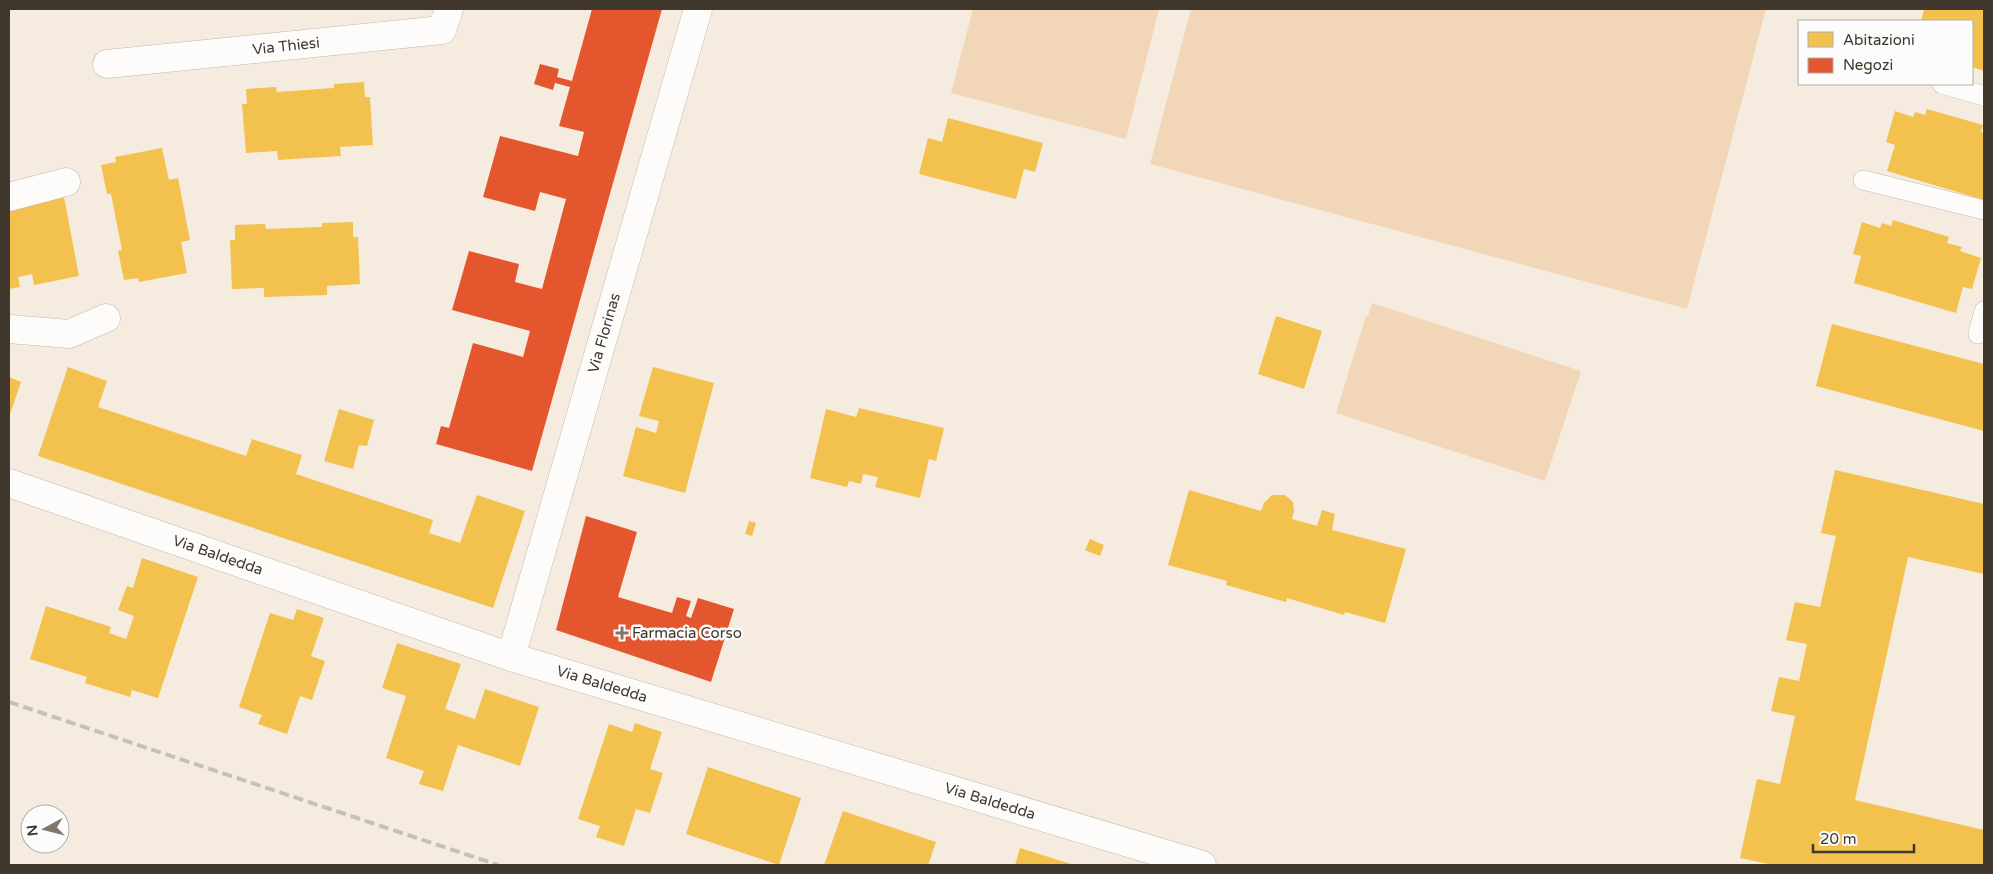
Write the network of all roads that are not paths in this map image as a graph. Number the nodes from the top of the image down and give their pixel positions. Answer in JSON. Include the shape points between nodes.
{"nodes":[{"id":1,"x":449,"y":9,"type":"edge"},
{"id":2,"x":698,"y":9,"type":"edge"},
{"id":3,"x":107,"y":64,"type":"dead end"},
{"id":4,"x":1946,"y":85,"type":"edge"},
{"id":5,"x":1984,"y":96,"type":"edge"},
{"id":6,"x":1863,"y":180,"type":"dead end"},
{"id":7,"x":66,"y":182,"type":"dead end"},
{"id":8,"x":9,"y":197,"type":"edge"},
{"id":9,"x":1984,"y":210,"type":"edge"},
{"id":10,"x":1984,"y":311,"type":"edge"},
{"id":11,"x":106,"y":318,"type":"dead end"},
{"id":12,"x":9,"y":329,"type":"edge"},
{"id":13,"x":1978,"y":334,"type":"dead end"},
{"id":14,"x":9,"y":482,"type":"edge"},
{"id":15,"x":511,"y":657,"type":"junction"},
{"id":16,"x":1202,"y":865,"type":"edge"}],
"edges":[{"from":1,"to":3,"type":"street","name":"Via Thiesi","via":[[442,30]]},
{"from":2,"to":15,"type":"street","name":"Via Florinas"},
{"from":4,"to":5,"type":"lane"},
{"from":6,"to":9,"type":"lane"},
{"from":7,"to":8,"type":"street"},
{"from":10,"to":13,"type":"lane"},
{"from":11,"to":12,"type":"street","via":[[69,334]]},
{"from":14,"to":15,"type":"street","name":"Via Baldedda"},
{"from":15,"to":16,"type":"street","name":"Via Baldedda"}]}
